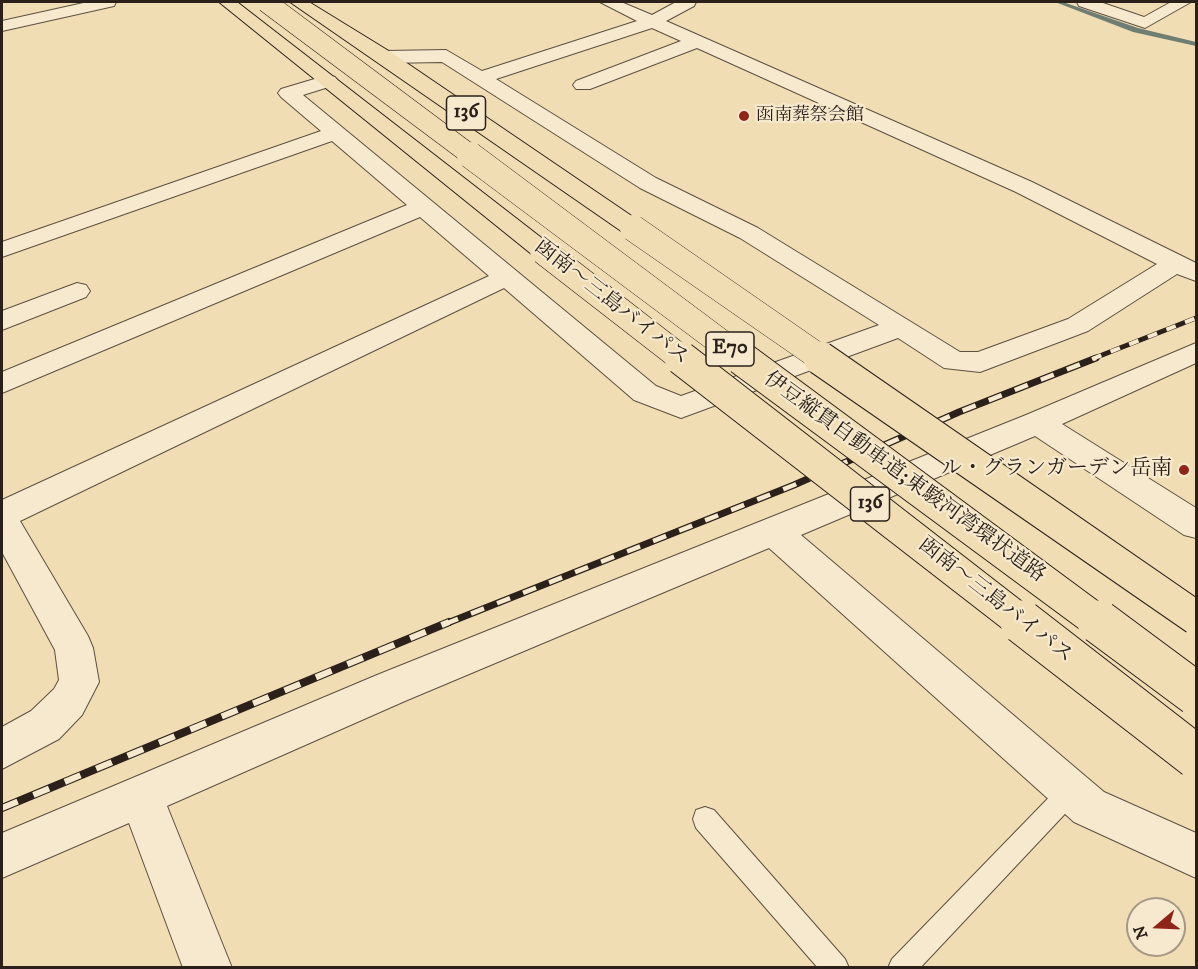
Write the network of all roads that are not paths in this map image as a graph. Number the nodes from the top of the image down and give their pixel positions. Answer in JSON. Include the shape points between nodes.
{"nodes":[{"id":1,"x":108,"y":2,"type":"edge"},
{"id":2,"x":227,"y":2,"type":"edge"},
{"id":3,"x":266,"y":2,"type":"edge"},
{"id":4,"x":298,"y":2,"type":"edge"},
{"id":5,"x":608,"y":2,"type":"edge"},
{"id":6,"x":688,"y":2,"type":"edge"},
{"id":7,"x":1084,"y":2,"type":"edge"},
{"id":8,"x":1183,"y":2,"type":"edge"},
{"id":9,"x":652,"y":22,"type":"junction"},
{"id":10,"x":2,"y":26,"type":"edge"},
{"id":11,"x":696,"y":42,"type":"junction"},
{"id":12,"x":385,"y":57,"type":"junction"},
{"id":13,"x":479,"y":78,"type":"junction"},
{"id":14,"x":328,"y":81,"type":"junction"},
{"id":15,"x":583,"y":85,"type":"dead end"},
{"id":16,"x":336,"y":134,"type":"junction"},
{"id":17,"x":423,"y":207,"type":"junction"},
{"id":18,"x":2,"y":250,"type":"edge"},
{"id":19,"x":1186,"y":268,"type":"edge"},
{"id":20,"x":505,"y":278,"type":"junction"},
{"id":21,"x":77,"y":291,"type":"dead end"},
{"id":22,"x":2,"y":321,"type":"edge"},
{"id":23,"x":901,"y":327,"type":"junction"},
{"id":24,"x":1197,"y":352,"type":"edge"},
{"id":25,"x":2,"y":383,"type":"edge"},
{"id":26,"x":1037,"y":423,"type":"junction"},
{"id":27,"x":2,"y":515,"type":"edge"},
{"id":28,"x":2,"y":521,"type":"edge"},
{"id":29,"x":1197,"y":525,"type":"edge"},
{"id":30,"x":774,"y":532,"type":"junction"},
{"id":31,"x":1197,"y":618,"type":"edge"},
{"id":32,"x":1197,"y":694,"type":"edge"},
{"id":33,"x":2,"y":749,"type":"edge"},
{"id":34,"x":1197,"y":757,"type":"edge"},
{"id":35,"x":1070,"y":792,"type":"junction"},
{"id":36,"x":141,"y":797,"type":"junction"},
{"id":37,"x":705,"y":819,"type":"dead end"},
{"id":38,"x":2,"y":856,"type":"edge"},
{"id":39,"x":1197,"y":856,"type":"edge"},
{"id":40,"x":208,"y":968,"type":"edge"},
{"id":41,"x":836,"y":968,"type":"edge"},
{"id":42,"x":901,"y":968,"type":"edge"}],
"edges":[{"from":1,"to":10,"type":"street"},
{"from":2,"to":14,"type":"highway","name":"函南～三島バイパス","number":"136"},
{"from":3,"to":32,"type":"highway","name":"伊豆縦貫自動車道;東駿河湾環状道路","number":"E70","bridge":true},
{"from":4,"to":12,"type":"highway","number":"136"},
{"from":5,"to":9,"type":"street"},
{"from":6,"to":9,"type":"street"},
{"from":7,"to":8,"type":"street","via":[[1145,23]]},
{"from":9,"to":11,"type":"street"},
{"from":9,"to":13,"type":"street"},
{"from":11,"to":15,"type":"street"},
{"from":11,"to":19,"type":"street","via":[[1024,187]]},
{"from":12,"to":13,"type":"street","via":[[446,56]]},
{"from":12,"to":31,"type":"highway","number":"136","bridge":true},
{"from":13,"to":23,"type":"street","via":[[630,173],[749,233]]},
{"from":14,"to":16,"type":"street","via":[[288,93]]},
{"from":14,"to":34,"type":"highway","name":"函南～三島バイパス","number":"136","bridge":true},
{"from":16,"to":17,"type":"street"},
{"from":16,"to":18,"type":"street"},
{"from":17,"to":20,"type":"street"},
{"from":17,"to":25,"type":"street"},
{"from":19,"to":23,"type":"street","via":[[1078,326],[980,362],[954,361]]},
{"from":20,"to":23,"type":"street","via":[[645,393],[681,407]]},
{"from":20,"to":27,"type":"street"},
{"from":21,"to":22,"type":"street"},
{"from":24,"to":26,"type":"street"},
{"from":26,"to":29,"type":"street"},
{"from":26,"to":30,"type":"street"},
{"from":28,"to":33,"type":"street","via":[[74,648],[79,682],[68,702],[45,725]]},
{"from":30,"to":35,"type":"street"},
{"from":30,"to":36,"type":"street","via":[[391,688]]},
{"from":35,"to":39,"type":"street","via":[[1089,807]]},
{"from":35,"to":42,"type":"lane"},
{"from":36,"to":38,"type":"street"},
{"from":36,"to":40,"type":"street"},
{"from":37,"to":41,"type":"lane"}]}
